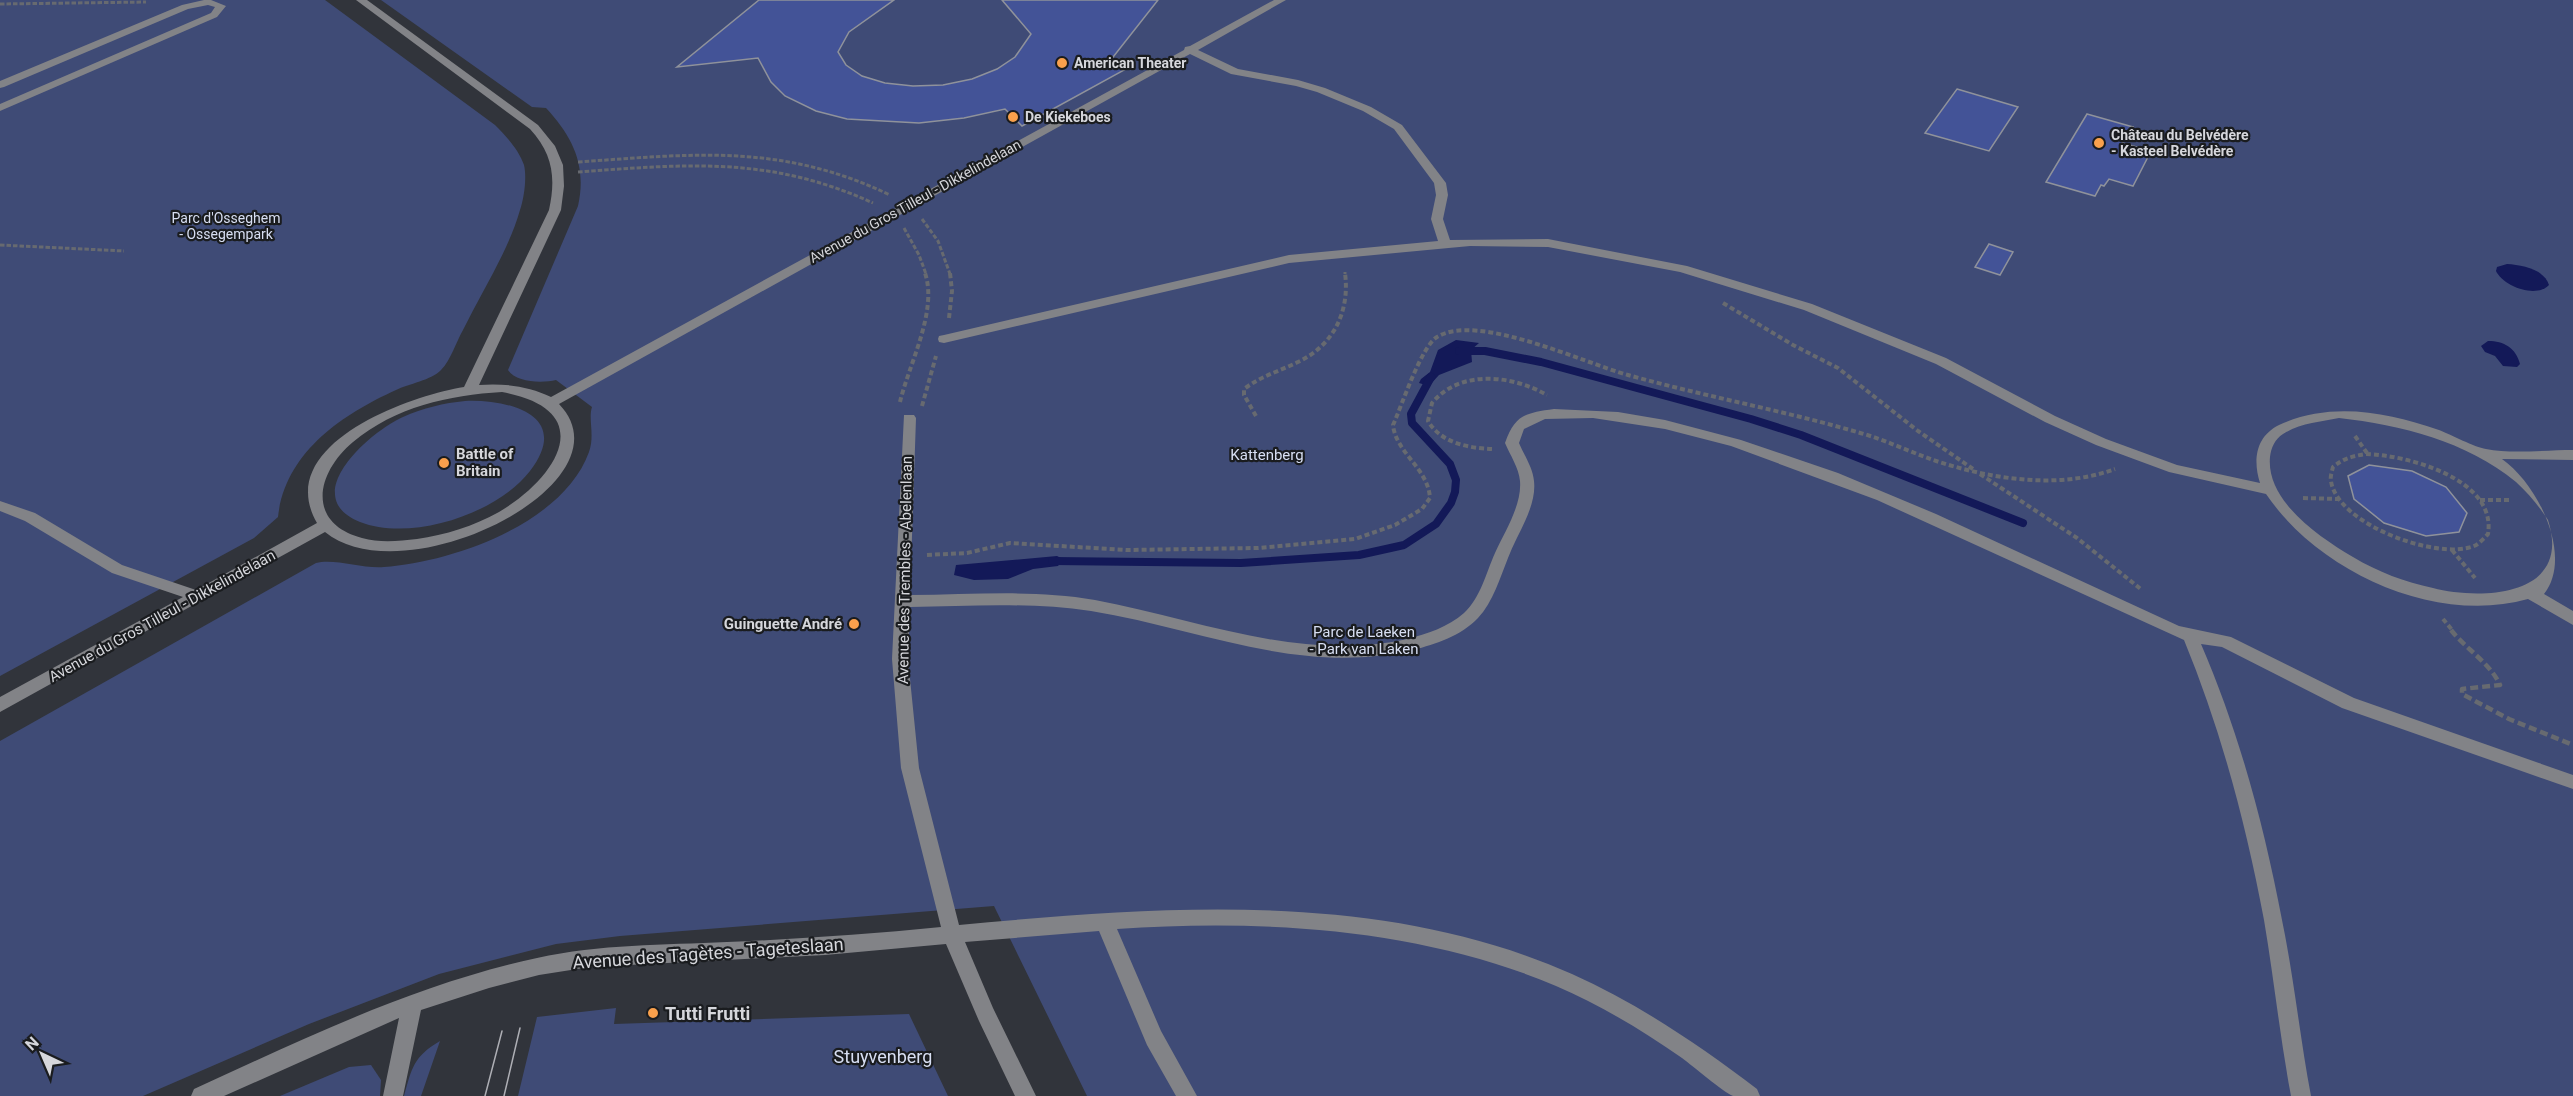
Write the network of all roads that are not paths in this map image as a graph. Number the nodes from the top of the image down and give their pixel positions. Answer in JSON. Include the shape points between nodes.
{"nodes":[{"id":1,"x":360,"y":0,"type":"edge"},
{"id":2,"x":1281,"y":0,"type":"edge"},
{"id":3,"x":1188,"y":50,"type":"junction"},
{"id":4,"x":0,"y":85,"type":"edge"},
{"id":5,"x":0,"y":108,"type":"edge"},
{"id":6,"x":1445,"y":244,"type":"junction"},
{"id":7,"x":944,"y":339,"type":"road end"},
{"id":8,"x":470,"y":389,"type":"junction"},
{"id":9,"x":550,"y":403,"type":"junction"},
{"id":10,"x":909,"y":418,"type":"road end"},
{"id":11,"x":2482,"y":454,"type":"junction"},
{"id":12,"x":2573,"y":455,"type":"edge"},
{"id":13,"x":2271,"y":494,"type":"junction"},
{"id":14,"x":0,"y":506,"type":"edge"},
{"id":15,"x":324,"y":526,"type":"junction"},
{"id":16,"x":2570,"y":551,"type":"edge"},
{"id":17,"x":2532,"y":594,"type":"junction"},
{"id":18,"x":197,"y":596,"type":"junction"},
{"id":19,"x":903,"y":601,"type":"junction"},
{"id":20,"x":2573,"y":619,"type":"edge"},
{"id":21,"x":2190,"y":636,"type":"junction"},
{"id":22,"x":0,"y":705,"type":"edge"},
{"id":23,"x":2573,"y":782,"type":"edge"},
{"id":24,"x":1105,"y":923,"type":"junction"},
{"id":25,"x":952,"y":934,"type":"junction"},
{"id":26,"x":412,"y":1005,"type":"junction"},
{"id":27,"x":201,"y":1096,"type":"edge"},
{"id":28,"x":393,"y":1096,"type":"edge"},
{"id":29,"x":1026,"y":1096,"type":"edge"},
{"id":30,"x":1187,"y":1096,"type":"edge"},
{"id":31,"x":1750,"y":1096,"type":"edge"},
{"id":32,"x":2301,"y":1096,"type":"edge"}],
"edges":[{"from":1,"to":8,"type":"street","via":[[534,127],[548,142],[560,169],[555,210]]},
{"from":2,"to":3,"type":"street","name":"Avenue du Gros Tilleul - Dikkelindelaan"},
{"from":3,"to":6,"type":"street","via":[[1235,72],[1321,90],[1398,127],[1440,183],[1437,219]]},
{"from":3,"to":9,"type":"street","name":"Avenue du Gros Tilleul - Dikkelindelaan"},
{"from":4,"to":5,"type":"street","via":[[185,7],[208,2],[221,6],[214,15]]},
{"from":6,"to":7,"type":"street","via":[[1260,264]]},
{"from":6,"to":13,"type":"street","via":[[1548,243],[1642,260],[1749,288],[1834,316],[1913,349],[2101,442],[2174,469]]},
{"from":8,"to":9,"type":"street","via":[[502,388],[530,393]]},
{"from":8,"to":15,"type":"street","via":[[431,396],[393,411],[358,431],[332,455],[316,480],[313,505]]},
{"from":9,"to":15,"type":"street","via":[[565,421],[568,443],[558,468],[536,493],[504,516],[465,534],[402,546],[382,547],[348,540]]},
{"from":10,"to":19,"type":"street","name":"Avenue des Trembles - Abelenlaan"},
{"from":11,"to":12,"type":"street"},
{"from":11,"to":13,"type":"street","via":[[2409,424],[2373,416],[2314,415],[2278,429],[2267,441],[2261,455],[2262,472]]},
{"from":11,"to":16,"type":"street","via":[[2542,500]]},
{"from":13,"to":17,"type":"street","via":[[2307,534],[2359,567],[2420,590],[2457,598],[2492,600]]},
{"from":14,"to":18,"type":"street","via":[[30,517],[117,569]]},
{"from":15,"to":18,"type":"street","name":"Avenue du Gros Tilleul - Dikkelindelaan"},
{"from":16,"to":17,"type":"street","via":[[2564,569],[2551,584]]},
{"from":17,"to":20,"type":"street"},
{"from":18,"to":22,"type":"street","name":"Avenue du Gros Tilleul - Dikkelindelaan"},
{"from":19,"to":21,"type":"street","via":[[1076,603],[1300,649],[1353,653],[1405,647],[1457,627],[1485,595],[1518,518],[1527,483],[1513,436],[1524,422],[1556,412],[1630,418],[1697,430],[1828,474],[1919,510]]},
{"from":19,"to":25,"type":"street","name":"Avenue des Trembles - Abelenlaan","via":[[900,658],[910,768]]},
{"from":21,"to":23,"type":"street","via":[[2225,641],[2348,703]]},
{"from":21,"to":32,"type":"street","via":[[2218,708],[2254,833],[2273,921]]},
{"from":24,"to":25,"type":"street","name":"Avenue des Tagètes - Tageteslaan"},
{"from":24,"to":30,"type":"street","via":[[1154,1038]]},
{"from":24,"to":31,"type":"street","name":"Avenue des Tagètes - Tageteslaan","via":[[1272,918],[1334,922],[1470,946],[1537,969],[1611,1002],[1663,1033]]},
{"from":25,"to":26,"type":"street","name":"Avenue des Tagètes - Tageteslaan","via":[[827,946],[593,957],[488,979]]},
{"from":25,"to":29,"type":"street","name":"Avenue des Trembles - Abelenlaan"},
{"from":26,"to":27,"type":"street","name":"Avenue des Tagètes - Tageteslaan"},
{"from":26,"to":28,"type":"street"}]}
